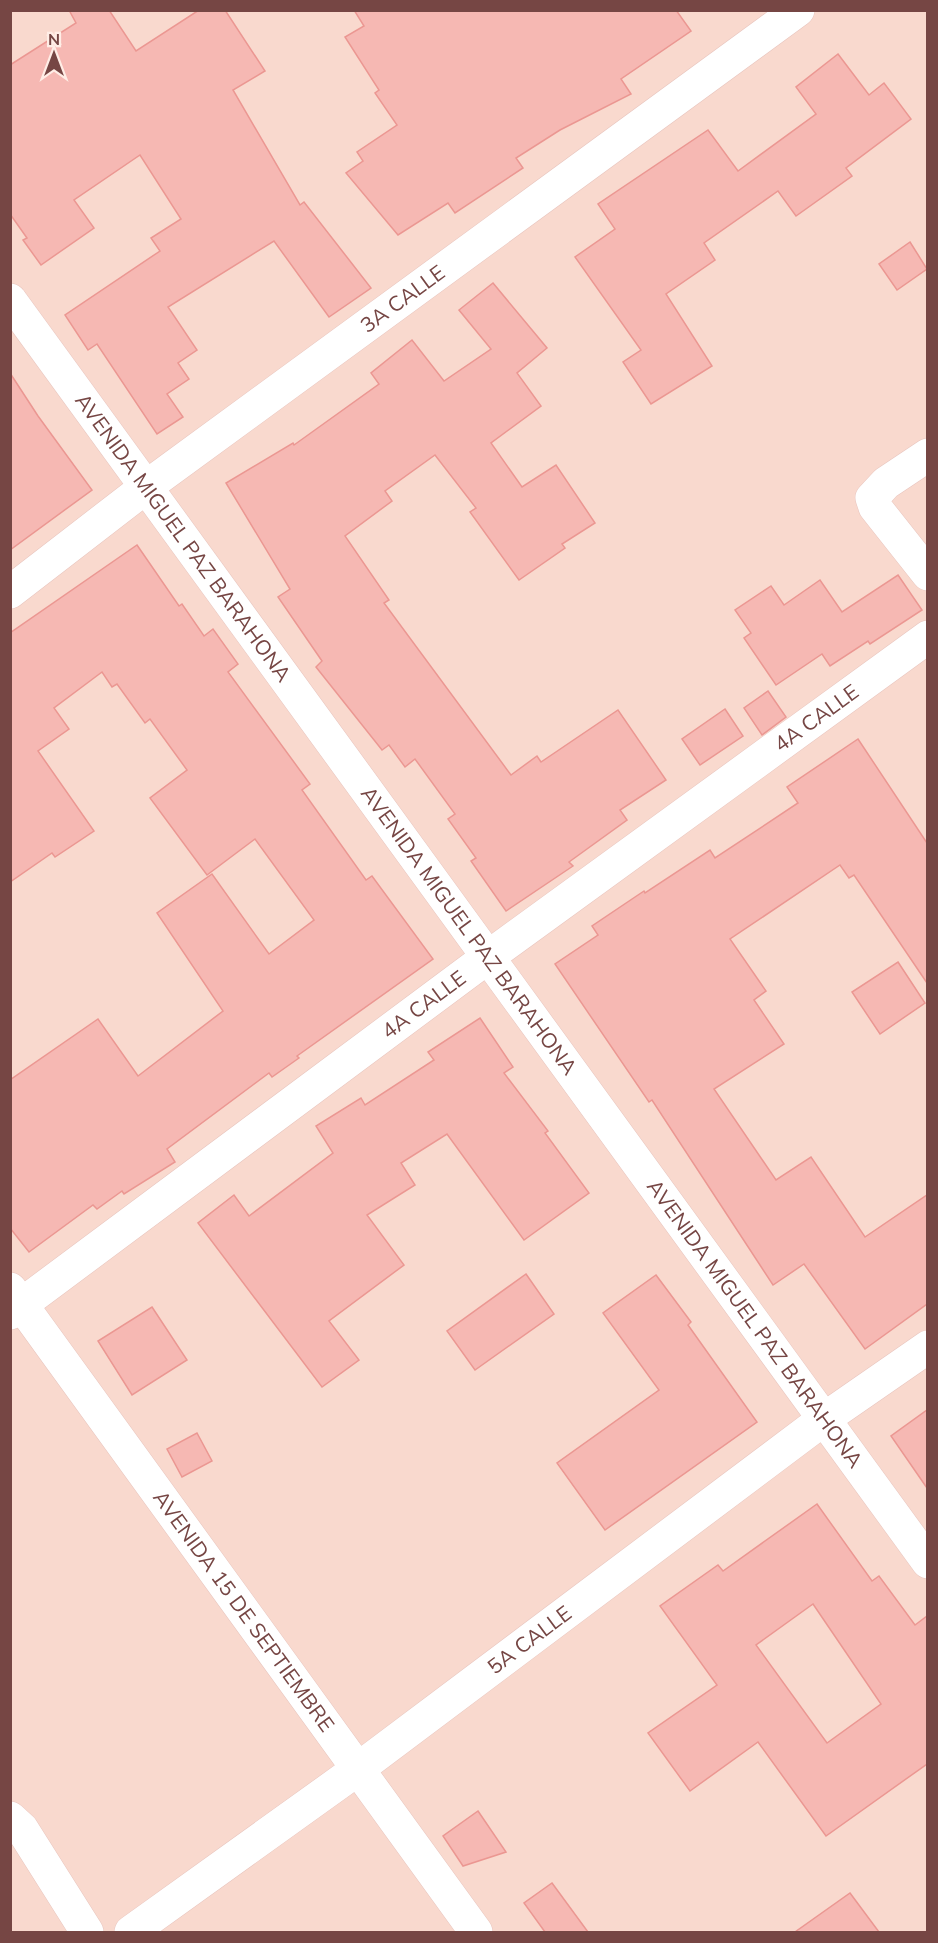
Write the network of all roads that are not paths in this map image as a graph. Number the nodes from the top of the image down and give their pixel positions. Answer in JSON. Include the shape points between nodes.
{"nodes":[{"id":1,"x":798,"y":10,"type":"edge"},
{"id":2,"x":10,"y":300,"type":"edge"},
{"id":3,"x":927,"y":455,"type":"edge"},
{"id":4,"x":146,"y":487,"type":"junction"},
{"id":5,"x":927,"y":574,"type":"edge"},
{"id":6,"x":10,"y":592,"type":"edge"},
{"id":7,"x":927,"y":637,"type":"edge"},
{"id":8,"x":488,"y":957,"type":"junction"},
{"id":9,"x":14,"y":1302,"type":"edge"},
{"id":10,"x":927,"y":1347,"type":"edge"},
{"id":11,"x":824,"y":1419,"type":"junction"},
{"id":12,"x":927,"y":1562,"type":"edge"},
{"id":13,"x":358,"y":1769,"type":"junction"},
{"id":14,"x":10,"y":1818,"type":"edge"},
{"id":15,"x":87,"y":1932,"type":"edge"},
{"id":16,"x":131,"y":1932,"type":"edge"},
{"id":17,"x":476,"y":1932,"type":"edge"}],
"edges":[{"from":1,"to":4,"type":"street","name":"3A CALLE"},
{"from":2,"to":4,"type":"street","name":"AVENIDA MIGUEL PAZ BARAHONA"},
{"from":3,"to":5,"type":"street","via":[[886,483],[872,498]]},
{"from":4,"to":6,"type":"street","name":"3A CALLE"},
{"from":4,"to":8,"type":"street","name":"AVENIDA MIGUEL PAZ BARAHONA"},
{"from":7,"to":8,"type":"street","name":"4A CALLE"},
{"from":8,"to":9,"type":"street","name":"4A CALLE"},
{"from":8,"to":11,"type":"street","name":"AVENIDA MIGUEL PAZ BARAHONA"},
{"from":9,"to":13,"type":"street","name":"AVENIDA 15 DE SEPTIEMBRE"},
{"from":10,"to":11,"type":"street","name":"5A CALLE"},
{"from":11,"to":12,"type":"street","name":"AVENIDA MIGUEL PAZ BARAHONA"},
{"from":11,"to":13,"type":"street","name":"5A CALLE"},
{"from":13,"to":16,"type":"street","name":"5A CALLE"},
{"from":13,"to":17,"type":"street","name":"AVENIDA 15 DE SEPTIEMBRE"},
{"from":14,"to":15,"type":"street","via":[[22,1830]]}]}
